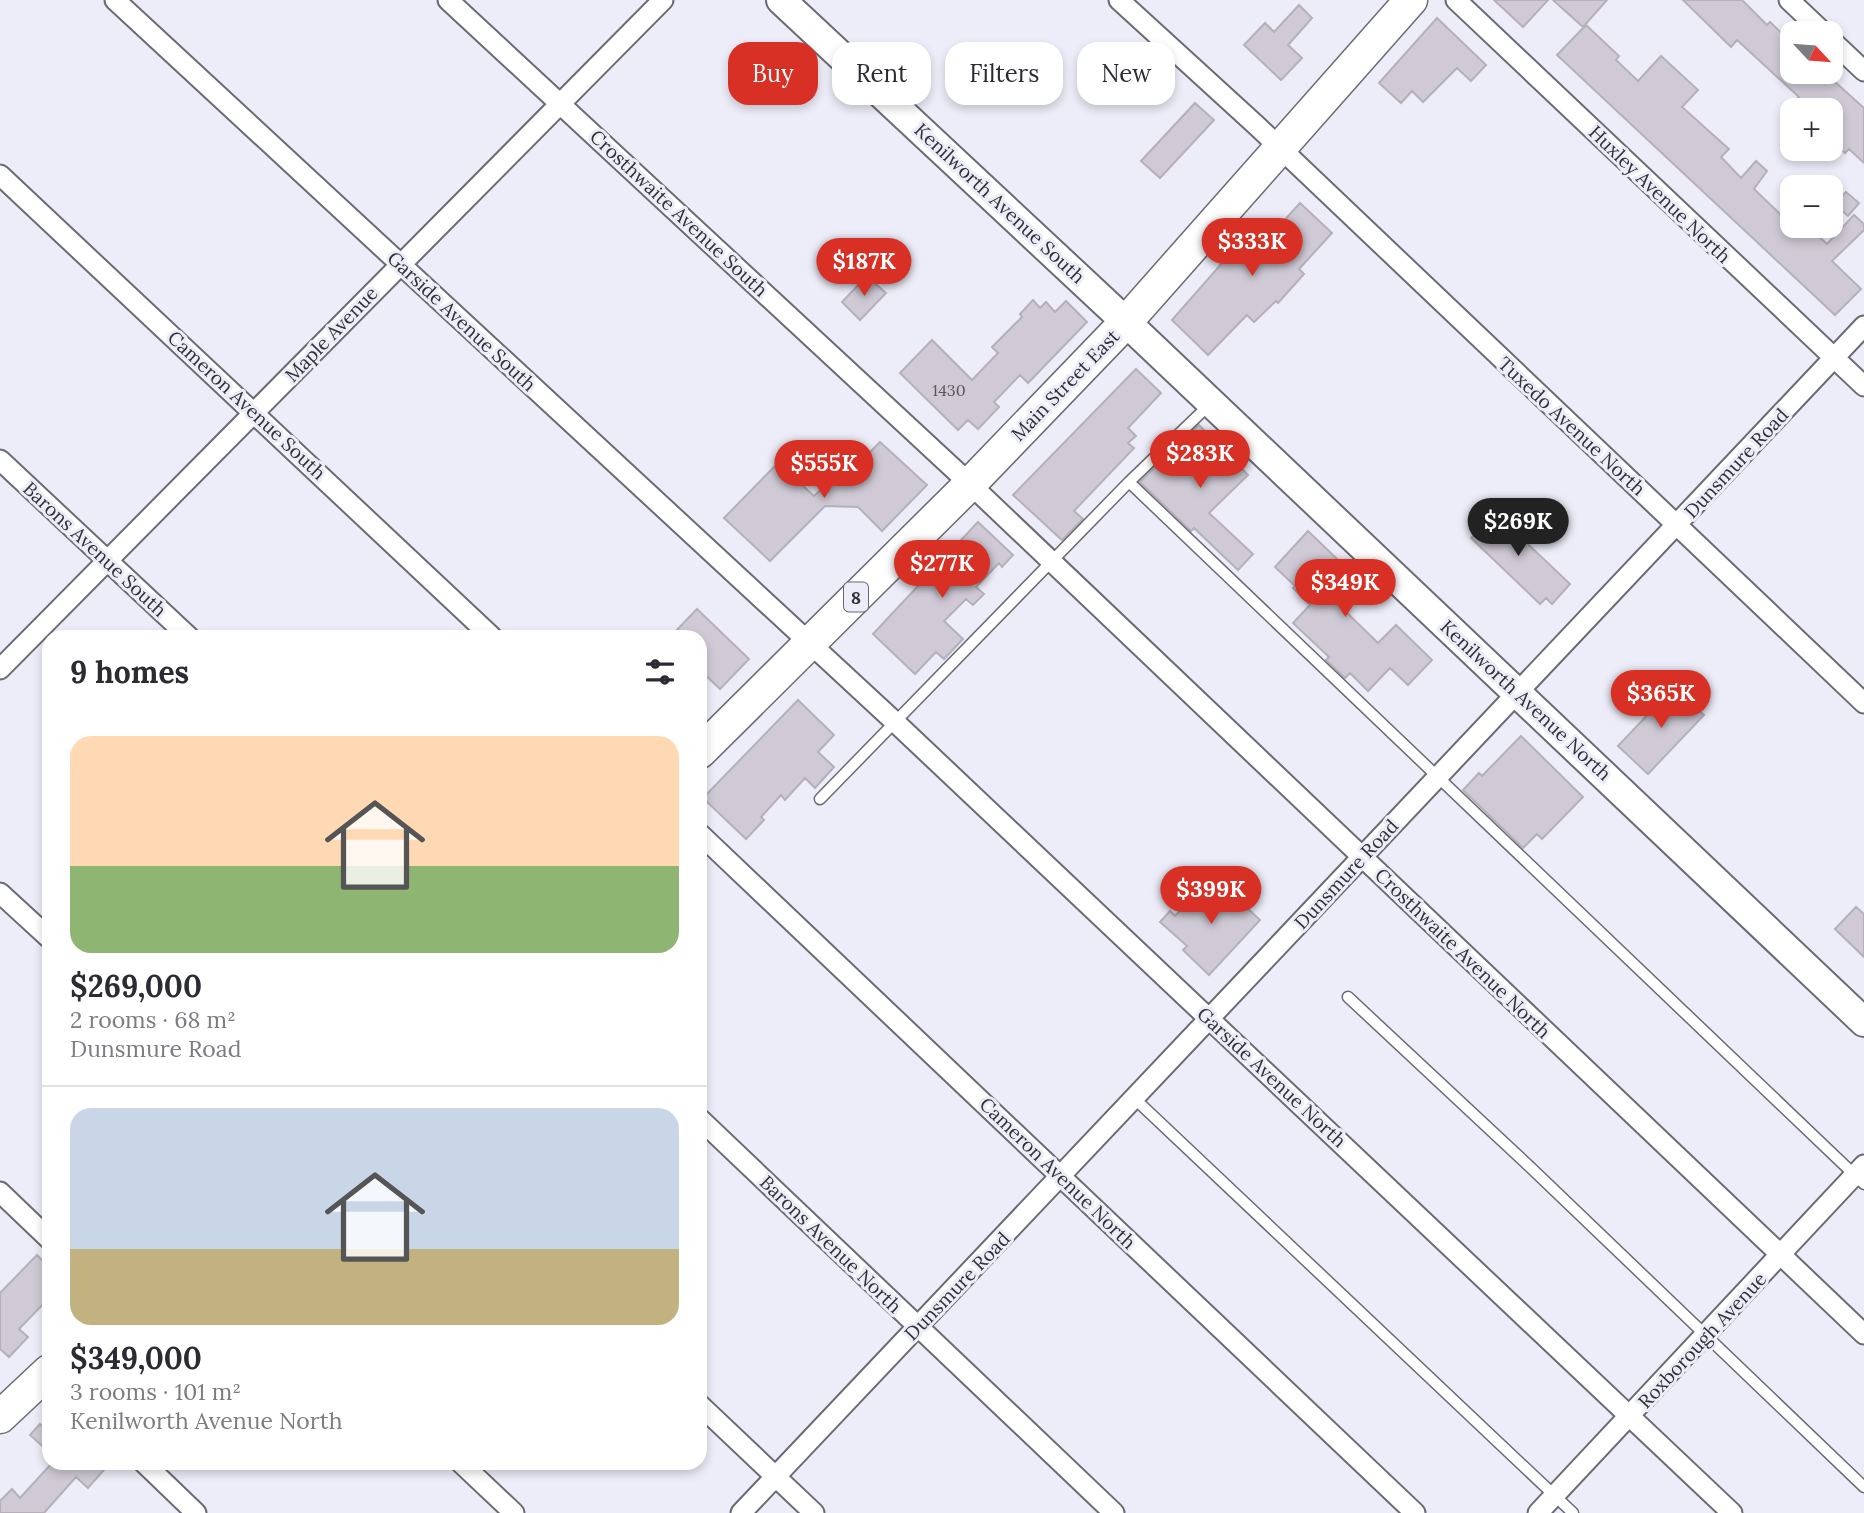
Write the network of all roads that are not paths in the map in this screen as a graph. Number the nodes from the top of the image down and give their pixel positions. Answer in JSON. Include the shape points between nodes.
{"nodes":[{"id":1,"x":115,"y":0,"type":"edge"},
{"id":2,"x":448,"y":0,"type":"edge"},
{"id":3,"x":663,"y":0,"type":"edge"},
{"id":4,"x":781,"y":0,"type":"edge"},
{"id":5,"x":1119,"y":0,"type":"edge"},
{"id":6,"x":1411,"y":0,"type":"edge"},
{"id":7,"x":1456,"y":0,"type":"edge"},
{"id":8,"x":1789,"y":0,"type":"edge"},
{"id":9,"x":1811,"y":21,"type":"edge"},
{"id":10,"x":1843,"y":51,"type":"edge"},
{"id":11,"x":1864,"y":71,"type":"edge"},
{"id":12,"x":560,"y":103,"type":"junction"},
{"id":13,"x":1281,"y":149,"type":"junction"},
{"id":14,"x":0,"y":175,"type":"edge"},
{"id":15,"x":400,"y":263,"type":"junction"},
{"id":16,"x":1126,"y":322,"type":"junction"},
{"id":17,"x":1864,"y":326,"type":"edge"},
{"id":18,"x":1834,"y":358,"type":"junction"},
{"id":19,"x":1864,"y":386,"type":"edge"},
{"id":20,"x":1211,"y":403,"type":"junction"},
{"id":21,"x":255,"y":412,"type":"junction"},
{"id":22,"x":0,"y":460,"type":"edge"},
{"id":23,"x":1129,"y":482,"type":"junction"},
{"id":24,"x":970,"y":484,"type":"junction"},
{"id":25,"x":1677,"y":525,"type":"junction"},
{"id":26,"x":108,"y":561,"type":"junction"},
{"id":27,"x":1052,"y":562,"type":"junction"},
{"id":28,"x":182,"y":630,"type":"edge"},
{"id":29,"x":485,"y":630,"type":"edge"},
{"id":30,"x":809,"y":644,"type":"junction"},
{"id":31,"x":0,"y":669,"type":"edge"},
{"id":32,"x":1518,"y":693,"type":"junction"},
{"id":33,"x":1864,"y":703,"type":"edge"},
{"id":34,"x":895,"y":722,"type":"junction"},
{"id":35,"x":707,"y":745,"type":"edge"},
{"id":36,"x":1439,"y":776,"type":"junction"},
{"id":37,"x":820,"y":799,"type":"dead end"},
{"id":38,"x":707,"y":841,"type":"edge"},
{"id":39,"x":1362,"y":857,"type":"junction"},
{"id":40,"x":0,"y":893,"type":"edge"},
{"id":41,"x":42,"y":932,"type":"edge"},
{"id":42,"x":1348,"y":997,"type":"dead end"},
{"id":43,"x":1211,"y":1020,"type":"junction"},
{"id":44,"x":1864,"y":1022,"type":"edge"},
{"id":45,"x":1135,"y":1099,"type":"junction"},
{"id":46,"x":707,"y":1126,"type":"edge"},
{"id":47,"x":1861,"y":1175,"type":"edge"},
{"id":48,"x":1062,"y":1177,"type":"junction"},
{"id":49,"x":0,"y":1192,"type":"edge"},
{"id":50,"x":42,"y":1232,"type":"edge"},
{"id":51,"x":1781,"y":1255,"type":"junction"},
{"id":52,"x":917,"y":1327,"type":"junction"},
{"id":53,"x":1864,"y":1335,"type":"edge"},
{"id":54,"x":1705,"y":1336,"type":"junction"},
{"id":55,"x":42,"y":1378,"type":"edge"},
{"id":56,"x":707,"y":1412,"type":"edge"},
{"id":57,"x":1630,"y":1416,"type":"junction"},
{"id":58,"x":0,"y":1417,"type":"edge"},
{"id":59,"x":151,"y":1470,"type":"edge"},
{"id":60,"x":468,"y":1470,"type":"edge"},
{"id":61,"x":776,"y":1476,"type":"junction"},
{"id":62,"x":1864,"y":1487,"type":"edge"},
{"id":63,"x":1554,"y":1496,"type":"junction"},
{"id":64,"x":196,"y":1513,"type":"edge"},
{"id":65,"x":514,"y":1513,"type":"edge"},
{"id":66,"x":741,"y":1513,"type":"edge"},
{"id":67,"x":814,"y":1513,"type":"edge"},
{"id":68,"x":1114,"y":1513,"type":"edge"},
{"id":69,"x":1415,"y":1513,"type":"edge"},
{"id":70,"x":1538,"y":1513,"type":"edge"},
{"id":71,"x":1573,"y":1513,"type":"edge"},
{"id":72,"x":1732,"y":1513,"type":"edge"}],
"edges":[{"from":1,"to":15,"type":"street","name":"Garside Avenue South"},
{"from":2,"to":12,"type":"street","name":"Crosthwaite Avenue South"},
{"from":3,"to":12,"type":"street","name":"Maple Avenue"},
{"from":4,"to":16,"type":"main road","name":"Kenilworth Avenue South"},
{"from":5,"to":13,"type":"street","name":"Tuxedo Avenue North"},
{"from":6,"to":13,"type":"main road","name":"Main Street East","number":"8"},
{"from":7,"to":18,"type":"street","name":"Huxley Avenue North"},
{"from":8,"to":9,"type":"street"},
{"from":10,"to":11,"type":"street"},
{"from":12,"to":15,"type":"street","name":"Maple Avenue"},
{"from":12,"to":24,"type":"street","name":"Crosthwaite Avenue South"},
{"from":13,"to":16,"type":"main road","name":"Main Street East","number":"8"},
{"from":13,"to":25,"type":"street","name":"Tuxedo Avenue North"},
{"from":14,"to":21,"type":"street","name":"Cameron Avenue South"},
{"from":15,"to":21,"type":"street","name":"Maple Avenue"},
{"from":15,"to":30,"type":"street","name":"Garside Avenue South"},
{"from":16,"to":20,"type":"main road","name":"Kenilworth Avenue North"},
{"from":16,"to":24,"type":"main road","name":"Main Street East","number":"8"},
{"from":17,"to":18,"type":"street","name":"Dunsmure Road"},
{"from":18,"to":19,"type":"street","name":"Huxley Avenue North"},
{"from":18,"to":25,"type":"street","name":"Dunsmure Road"},
{"from":20,"to":23,"type":"lane"},
{"from":20,"to":32,"type":"main road","name":"Kenilworth Avenue North"},
{"from":21,"to":26,"type":"street","name":"Maple Avenue"},
{"from":21,"to":29,"type":"street","name":"Cameron Avenue South"},
{"from":22,"to":26,"type":"street","name":"Barons Avenue South"},
{"from":23,"to":27,"type":"lane"},
{"from":23,"to":36,"type":"lane"},
{"from":24,"to":27,"type":"street","name":"Crosthwaite Avenue North"},
{"from":24,"to":30,"type":"main road","name":"Main Street East","number":"8"},
{"from":25,"to":32,"type":"street","name":"Dunsmure Road"},
{"from":25,"to":33,"type":"street","name":"Tuxedo Avenue North"},
{"from":26,"to":28,"type":"street","name":"Barons Avenue South"},
{"from":26,"to":31,"type":"street","name":"Maple Avenue"},
{"from":27,"to":34,"type":"lane"},
{"from":27,"to":39,"type":"street","name":"Crosthwaite Avenue North"},
{"from":30,"to":34,"type":"street","name":"Garside Avenue North"},
{"from":30,"to":35,"type":"main road","name":"Main Street East","number":"8"},
{"from":32,"to":36,"type":"street","name":"Dunsmure Road"},
{"from":32,"to":44,"type":"main road","name":"Kenilworth Avenue North"},
{"from":34,"to":37,"type":"lane"},
{"from":34,"to":43,"type":"street","name":"Garside Avenue North"},
{"from":36,"to":39,"type":"street","name":"Dunsmure Road"},
{"from":36,"to":47,"type":"lane"},
{"from":38,"to":48,"type":"street","name":"Cameron Avenue North"},
{"from":39,"to":43,"type":"street","name":"Dunsmure Road"},
{"from":39,"to":51,"type":"street","name":"Crosthwaite Avenue North"},
{"from":40,"to":41,"type":"street"},
{"from":42,"to":54,"type":"lane"},
{"from":43,"to":45,"type":"street","name":"Dunsmure Road"},
{"from":43,"to":57,"type":"street","name":"Garside Avenue North"},
{"from":45,"to":48,"type":"street","name":"Dunsmure Road"},
{"from":45,"to":63,"type":"lane"},
{"from":46,"to":52,"type":"street","name":"Barons Avenue North"},
{"from":47,"to":51,"type":"street","name":"Roxborough Avenue"},
{"from":48,"to":52,"type":"street","name":"Dunsmure Road"},
{"from":48,"to":69,"type":"street","name":"Cameron Avenue North"},
{"from":49,"to":50,"type":"street"},
{"from":51,"to":53,"type":"street","name":"Crosthwaite Avenue North"},
{"from":51,"to":54,"type":"street","name":"Roxborough Avenue"},
{"from":52,"to":61,"type":"street","name":"Dunsmure Road"},
{"from":52,"to":68,"type":"street","name":"Barons Avenue North"},
{"from":54,"to":57,"type":"street","name":"Roxborough Avenue"},
{"from":54,"to":62,"type":"lane"},
{"from":55,"to":58,"type":"main road"},
{"from":56,"to":61,"type":"street"},
{"from":57,"to":63,"type":"street","name":"Roxborough Avenue"},
{"from":57,"to":72,"type":"street","name":"Garside Avenue North"},
{"from":59,"to":64,"type":"street"},
{"from":60,"to":65,"type":"street"},
{"from":61,"to":66,"type":"street","name":"Dunsmure Road"},
{"from":61,"to":67,"type":"street"},
{"from":63,"to":70,"type":"street","name":"Roxborough Avenue"},
{"from":63,"to":71,"type":"lane"}]}
